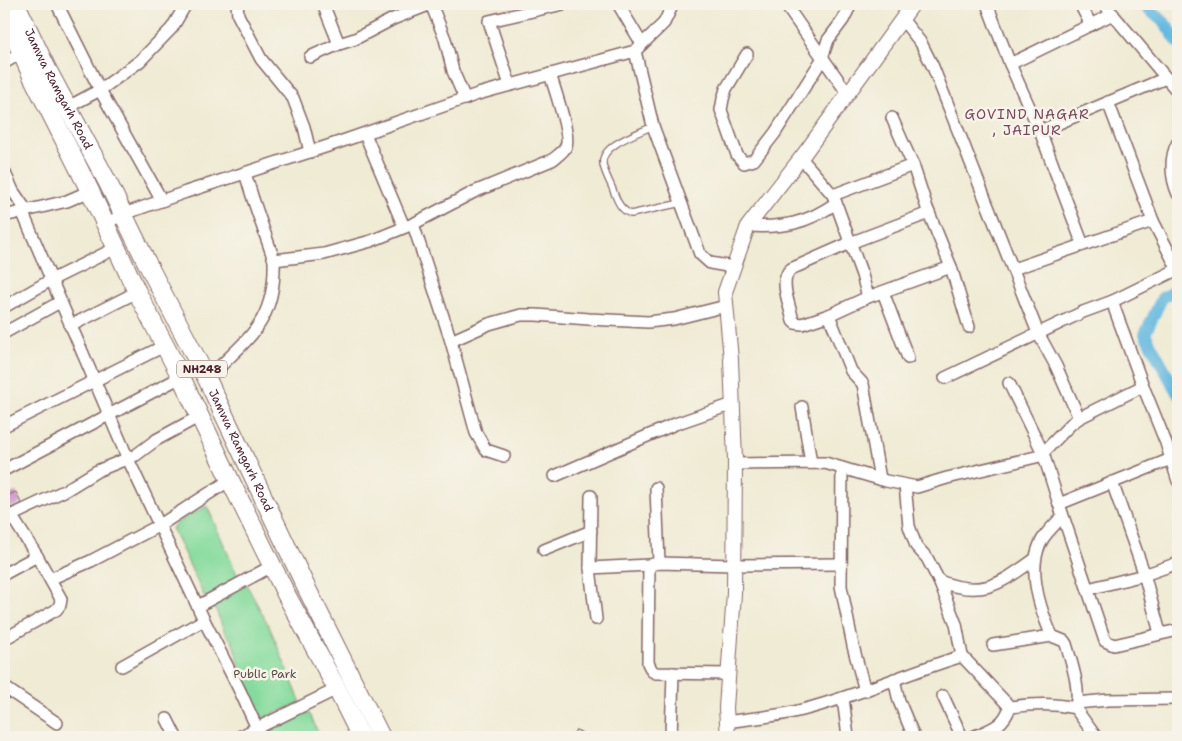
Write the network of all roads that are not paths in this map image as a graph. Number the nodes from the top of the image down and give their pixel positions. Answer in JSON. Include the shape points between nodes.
{"nodes":[{"id":1,"x":16,"y":4,"type":"edge"},
{"id":2,"x":57,"y":4,"type":"edge"},
{"id":3,"x":186,"y":4,"type":"edge"},
{"id":4,"x":237,"y":4,"type":"edge"},
{"id":5,"x":322,"y":4,"type":"edge"},
{"id":6,"x":431,"y":4,"type":"edge"},
{"id":7,"x":563,"y":4,"type":"edge"},
{"id":8,"x":618,"y":4,"type":"edge"},
{"id":9,"x":673,"y":4,"type":"edge"},
{"id":10,"x":785,"y":4,"type":"edge"},
{"id":11,"x":851,"y":4,"type":"edge"},
{"id":12,"x":913,"y":4,"type":"edge"},
{"id":13,"x":987,"y":4,"type":"edge"},
{"id":14,"x":1080,"y":4,"type":"edge"},
{"id":15,"x":1104,"y":4,"type":"edge"},
{"id":16,"x":540,"y":6,"type":"edge"},
{"id":17,"x":4,"y":14,"type":"edge"},
{"id":18,"x":1113,"y":14,"type":"junction"},
{"id":19,"x":902,"y":19,"type":"junction"},
{"id":20,"x":1091,"y":25,"type":"junction"},
{"id":21,"x":338,"y":44,"type":"junction"},
{"id":22,"x":639,"y":48,"type":"junction"},
{"id":23,"x":22,"y":52,"type":"junction"},
{"id":24,"x":747,"y":54,"type":"dead end"},
{"id":25,"x":310,"y":57,"type":"dead end"},
{"id":26,"x":822,"y":58,"type":"junction"},
{"id":27,"x":4,"y":63,"type":"edge"},
{"id":28,"x":1010,"y":64,"type":"junction"},
{"id":29,"x":550,"y":74,"type":"junction"},
{"id":30,"x":1166,"y":78,"type":"junction"},
{"id":31,"x":510,"y":85,"type":"junction"},
{"id":32,"x":100,"y":90,"type":"junction"},
{"id":33,"x":1178,"y":92,"type":"edge"},
{"id":34,"x":848,"y":94,"type":"junction"},
{"id":35,"x":465,"y":99,"type":"junction"},
{"id":36,"x":1108,"y":102,"type":"junction"},
{"id":37,"x":68,"y":107,"type":"junction"},
{"id":38,"x":892,"y":118,"type":"dead end"},
{"id":39,"x":653,"y":126,"type":"junction"},
{"id":40,"x":1040,"y":131,"type":"junction"},
{"id":41,"x":365,"y":134,"type":"junction"},
{"id":42,"x":1178,"y":142,"type":"edge"},
{"id":43,"x":310,"y":152,"type":"junction"},
{"id":44,"x":801,"y":158,"type":"junction"},
{"id":45,"x":913,"y":165,"type":"junction"},
{"id":46,"x":4,"y":171,"type":"edge"},
{"id":47,"x":245,"y":173,"type":"junction"},
{"id":48,"x":90,"y":191,"type":"junction"},
{"id":49,"x":1178,"y":194,"type":"edge"},
{"id":50,"x":835,"y":199,"type":"junction"},
{"id":51,"x":162,"y":200,"type":"junction"},
{"id":52,"x":682,"y":203,"type":"junction"},
{"id":53,"x":24,"y":210,"type":"junction"},
{"id":54,"x":929,"y":213,"type":"junction"},
{"id":55,"x":124,"y":214,"type":"junction"},
{"id":56,"x":4,"y":216,"type":"edge"},
{"id":57,"x":1153,"y":221,"type":"junction"},
{"id":58,"x":105,"y":224,"type":"junction"},
{"id":59,"x":409,"y":225,"type":"junction"},
{"id":60,"x":748,"y":226,"type":"junction"},
{"id":61,"x":850,"y":243,"type":"junction"},
{"id":62,"x":1083,"y":245,"type":"junction"},
{"id":63,"x":116,"y":248,"type":"junction"},
{"id":64,"x":274,"y":260,"type":"junction"},
{"id":65,"x":733,"y":267,"type":"junction"},
{"id":66,"x":951,"y":267,"type":"junction"},
{"id":67,"x":1013,"y":269,"type":"junction"},
{"id":68,"x":1178,"y":270,"type":"edge"},
{"id":69,"x":51,"y":280,"type":"junction"},
{"id":70,"x":138,"y":292,"type":"junction"},
{"id":71,"x":883,"y":292,"type":"junction"},
{"id":72,"x":868,"y":297,"type":"junction"},
{"id":73,"x":1113,"y":301,"type":"junction"},
{"id":74,"x":60,"y":302,"type":"junction"},
{"id":75,"x":726,"y":306,"type":"junction"},
{"id":76,"x":4,"y":307,"type":"edge"},
{"id":77,"x":829,"y":315,"type":"junction"},
{"id":78,"x":70,"y":326,"type":"junction"},
{"id":79,"x":969,"y":327,"type":"dead end"},
{"id":80,"x":4,"y":333,"type":"edge"},
{"id":81,"x":1038,"y":334,"type":"junction"},
{"id":82,"x":451,"y":341,"type":"junction"},
{"id":83,"x":166,"y":346,"type":"junction"},
{"id":84,"x":908,"y":358,"type":"dead end"},
{"id":85,"x":181,"y":377,"type":"junction"},
{"id":86,"x":945,"y":378,"type":"dead end"},
{"id":87,"x":207,"y":379,"type":"junction"},
{"id":88,"x":94,"y":382,"type":"junction"},
{"id":89,"x":1009,"y":383,"type":"dead end"},
{"id":90,"x":1143,"y":386,"type":"junction"},
{"id":91,"x":733,"y":404,"type":"junction"},
{"id":92,"x":802,"y":407,"type":"dead end"},
{"id":93,"x":109,"y":416,"type":"junction"},
{"id":94,"x":200,"y":416,"type":"junction"},
{"id":95,"x":1079,"y":418,"type":"junction"},
{"id":96,"x":4,"y":426,"type":"edge"},
{"id":97,"x":1043,"y":453,"type":"junction"},
{"id":98,"x":504,"y":456,"type":"dead end"},
{"id":99,"x":128,"y":459,"type":"junction"},
{"id":100,"x":1171,"y":459,"type":"junction"},
{"id":101,"x":811,"y":463,"type":"junction"},
{"id":102,"x":735,"y":464,"type":"junction"},
{"id":103,"x":842,"y":468,"type":"junction"},
{"id":104,"x":4,"y":470,"type":"edge"},
{"id":105,"x":555,"y":476,"type":"dead end"},
{"id":106,"x":230,"y":480,"type":"junction"},
{"id":107,"x":880,"y":480,"type":"junction"},
{"id":108,"x":1178,"y":481,"type":"edge"},
{"id":109,"x":1112,"y":482,"type":"junction"},
{"id":110,"x":905,"y":485,"type":"junction"},
{"id":111,"x":656,"y":488,"type":"dead end"},
{"id":112,"x":592,"y":496,"type":"dead end"},
{"id":113,"x":1059,"y":504,"type":"junction"},
{"id":114,"x":7,"y":517,"type":"edge"},
{"id":115,"x":1062,"y":517,"type":"junction"},
{"id":116,"x":160,"y":525,"type":"junction"},
{"id":117,"x":591,"y":531,"type":"junction"},
{"id":118,"x":544,"y":550,"type":"dead end"},
{"id":119,"x":37,"y":556,"type":"junction"},
{"id":120,"x":1035,"y":559,"type":"junction"},
{"id":121,"x":1178,"y":563,"type":"edge"},
{"id":122,"x":654,"y":564,"type":"junction"},
{"id":123,"x":841,"y":564,"type":"junction"},
{"id":124,"x":272,"y":566,"type":"junction"},
{"id":125,"x":734,"y":566,"type":"junction"},
{"id":126,"x":590,"y":568,"type":"junction"},
{"id":127,"x":4,"y":574,"type":"edge"},
{"id":128,"x":1144,"y":574,"type":"junction"},
{"id":129,"x":50,"y":579,"type":"junction"},
{"id":130,"x":939,"y":581,"type":"junction"},
{"id":131,"x":1088,"y":589,"type":"junction"},
{"id":132,"x":198,"y":606,"type":"junction"},
{"id":133,"x":596,"y":619,"type":"dead end"},
{"id":134,"x":204,"y":620,"type":"junction"},
{"id":135,"x":1178,"y":630,"type":"edge"},
{"id":136,"x":1160,"y":633,"type":"junction"},
{"id":137,"x":1052,"y":636,"type":"junction"},
{"id":138,"x":4,"y":639,"type":"edge"},
{"id":139,"x":993,"y":645,"type":"dead end"},
{"id":140,"x":962,"y":656,"type":"junction"},
{"id":141,"x":122,"y":666,"type":"dead end"},
{"id":142,"x":673,"y":673,"type":"junction"},
{"id":143,"x":728,"y":674,"type":"junction"},
{"id":144,"x":894,"y":679,"type":"junction"},
{"id":145,"x":4,"y":687,"type":"edge"},
{"id":146,"x":337,"y":689,"type":"junction"},
{"id":147,"x":865,"y":691,"type":"junction"},
{"id":148,"x":943,"y":696,"type":"dead end"},
{"id":149,"x":843,"y":698,"type":"junction"},
{"id":150,"x":1178,"y":699,"type":"edge"},
{"id":151,"x":1076,"y":705,"type":"junction"},
{"id":152,"x":1010,"y":707,"type":"junction"},
{"id":153,"x":168,"y":719,"type":"dead end"},
{"id":154,"x":727,"y":722,"type":"junction"},
{"id":155,"x":58,"y":723,"type":"dead end"},
{"id":156,"x":259,"y":733,"type":"edge"},
{"id":157,"x":176,"y":737,"type":"edge"},
{"id":158,"x":239,"y":737,"type":"edge"},
{"id":159,"x":360,"y":737,"type":"edge"},
{"id":160,"x":382,"y":737,"type":"edge"},
{"id":161,"x":671,"y":737,"type":"edge"},
{"id":162,"x":728,"y":737,"type":"edge"},
{"id":163,"x":848,"y":737,"type":"edge"},
{"id":164,"x":914,"y":737,"type":"edge"},
{"id":165,"x":962,"y":737,"type":"edge"},
{"id":166,"x":973,"y":737,"type":"edge"},
{"id":167,"x":1096,"y":737,"type":"edge"}],
"edges":[{"from":1,"to":37,"type":"highway","name":"Jamwa Ramgarh Road","number":"NH248"},
{"from":2,"to":32,"type":"street"},
{"from":3,"to":32,"type":"street","via":[[172,28],[140,60]]},
{"from":4,"to":43,"type":"street","via":[[238,15],[253,47],[293,98]]},
{"from":5,"to":21,"type":"street"},
{"from":6,"to":21,"type":"street"},
{"from":6,"to":35,"type":"street","via":[[445,39],[452,71]]},
{"from":7,"to":16,"type":"street"},
{"from":8,"to":22,"type":"street"},
{"from":9,"to":22,"type":"street","via":[[664,23]]},
{"from":10,"to":26,"type":"street"},
{"from":11,"to":26,"type":"street","via":[[828,40]]},
{"from":12,"to":19,"type":"street"},
{"from":13,"to":28,"type":"street"},
{"from":14,"to":20,"type":"street"},
{"from":15,"to":18,"type":"street"},
{"from":16,"to":31,"type":"street","via":[[489,21]]},
{"from":17,"to":23,"type":"highway","name":"Jamwa Ramgarh Road","number":"NH248"},
{"from":18,"to":20,"type":"street"},
{"from":18,"to":30,"type":"street"},
{"from":19,"to":34,"type":"street"},
{"from":19,"to":67,"type":"street","via":[[921,43],[933,67]]},
{"from":20,"to":28,"type":"street"},
{"from":21,"to":25,"type":"street"},
{"from":22,"to":29,"type":"street"},
{"from":22,"to":39,"type":"street"},
{"from":23,"to":27,"type":"street"},
{"from":23,"to":48,"type":"highway","name":"Jamwa Ramgarh Road","number":"NH248"},
{"from":24,"to":26,"type":"street","via":[[726,89],[721,110],[737,155],[744,163],[754,160],[763,149]]},
{"from":26,"to":34,"type":"street"},
{"from":28,"to":40,"type":"street"},
{"from":29,"to":31,"type":"street"},
{"from":29,"to":59,"type":"street","via":[[567,146],[552,160],[474,192]]},
{"from":30,"to":33,"type":"street"},
{"from":30,"to":36,"type":"street"},
{"from":31,"to":35,"type":"street"},
{"from":32,"to":37,"type":"street"},
{"from":32,"to":51,"type":"street"},
{"from":34,"to":44,"type":"street"},
{"from":35,"to":41,"type":"street"},
{"from":36,"to":40,"type":"street"},
{"from":36,"to":57,"type":"street"},
{"from":37,"to":55,"type":"highway","name":"Jamwa Ramgarh Road","number":"NH248"},
{"from":38,"to":45,"type":"street"},
{"from":39,"to":52,"type":"street"},
{"from":39,"to":52,"type":"lane","via":[[611,147],[602,164],[626,212],[631,214]]},
{"from":40,"to":62,"type":"street"},
{"from":41,"to":43,"type":"street"},
{"from":41,"to":59,"type":"street"},
{"from":42,"to":49,"type":"street","via":[[1172,164]]},
{"from":43,"to":47,"type":"street"},
{"from":44,"to":50,"type":"street"},
{"from":44,"to":60,"type":"street"},
{"from":45,"to":50,"type":"street"},
{"from":45,"to":54,"type":"street"},
{"from":46,"to":53,"type":"street"},
{"from":47,"to":51,"type":"street"},
{"from":47,"to":64,"type":"street"},
{"from":48,"to":53,"type":"street","via":[[67,201]]},
{"from":48,"to":58,"type":"highway","name":"Jamwa Ramgarh Road","number":"NH248"},
{"from":50,"to":60,"type":"street","via":[[821,214],[787,226]]},
{"from":50,"to":61,"type":"street"},
{"from":51,"to":55,"type":"street"},
{"from":52,"to":65,"type":"street","via":[[695,242],[705,260]]},
{"from":53,"to":56,"type":"street"},
{"from":53,"to":69,"type":"street"},
{"from":54,"to":61,"type":"street"},
{"from":54,"to":66,"type":"street"},
{"from":55,"to":58,"type":"street"},
{"from":55,"to":87,"type":"highway","name":"Jamwa Ramgarh Road","number":"NH248"},
{"from":57,"to":62,"type":"street"},
{"from":57,"to":68,"type":"street"},
{"from":58,"to":63,"type":"highway","name":"Jamwa Ramgarh Road","number":"NH248"},
{"from":59,"to":64,"type":"street","via":[[371,241],[324,254]]},
{"from":59,"to":82,"type":"street"},
{"from":60,"to":65,"type":"street"},
{"from":61,"to":72,"type":"street"},
{"from":61,"to":77,"type":"street","via":[[786,273],[784,281],[795,323],[802,324]]},
{"from":62,"to":67,"type":"street"},
{"from":63,"to":69,"type":"street"},
{"from":63,"to":70,"type":"highway","name":"Jamwa Ramgarh Road","number":"NH248"},
{"from":64,"to":87,"type":"street","via":[[271,302],[262,321]]},
{"from":65,"to":75,"type":"street","via":[[725,292]]},
{"from":66,"to":71,"type":"street"},
{"from":66,"to":79,"type":"street"},
{"from":67,"to":81,"type":"street"},
{"from":68,"to":73,"type":"street"},
{"from":69,"to":74,"type":"street"},
{"from":69,"to":76,"type":"street"},
{"from":70,"to":78,"type":"street"},
{"from":70,"to":83,"type":"highway","name":"Jamwa Ramgarh Road","number":"NH248"},
{"from":71,"to":72,"type":"street"},
{"from":71,"to":84,"type":"street"},
{"from":72,"to":77,"type":"street"},
{"from":73,"to":81,"type":"street"},
{"from":73,"to":90,"type":"street"},
{"from":74,"to":78,"type":"street"},
{"from":74,"to":80,"type":"street"},
{"from":75,"to":82,"type":"street","via":[[648,322],[521,316],[488,324]]},
{"from":75,"to":91,"type":"street"},
{"from":77,"to":107,"type":"street","via":[[851,371],[863,384]]},
{"from":78,"to":88,"type":"street"},
{"from":81,"to":86,"type":"street"},
{"from":81,"to":95,"type":"street"},
{"from":82,"to":98,"type":"street","via":[[476,433],[486,450]]},
{"from":83,"to":85,"type":"highway","name":"Jamwa Ramgarh Road","number":"NH248"},
{"from":83,"to":88,"type":"street"},
{"from":85,"to":93,"type":"street"},
{"from":85,"to":94,"type":"highway","name":"Jamwa Ramgarh Road","number":"NH248"},
{"from":87,"to":160,"type":"highway","name":"Jamwa Ramgarh Road","number":"NH248"},
{"from":88,"to":93,"type":"street"},
{"from":88,"to":96,"type":"street"},
{"from":89,"to":97,"type":"street"},
{"from":90,"to":95,"type":"street"},
{"from":90,"to":100,"type":"street"},
{"from":91,"to":102,"type":"street"},
{"from":91,"to":105,"type":"street","via":[[675,424]]},
{"from":92,"to":101,"type":"street"},
{"from":93,"to":99,"type":"street"},
{"from":93,"to":104,"type":"street"},
{"from":94,"to":99,"type":"street"},
{"from":94,"to":106,"type":"highway","name":"Jamwa Ramgarh Road","number":"NH248"},
{"from":95,"to":97,"type":"street"},
{"from":97,"to":110,"type":"street","via":[[917,487]]},
{"from":97,"to":113,"type":"street"},
{"from":99,"to":114,"type":"street"},
{"from":99,"to":116,"type":"street"},
{"from":100,"to":108,"type":"street"},
{"from":100,"to":109,"type":"street"},
{"from":101,"to":102,"type":"street"},
{"from":101,"to":103,"type":"street"},
{"from":102,"to":125,"type":"street"},
{"from":103,"to":107,"type":"street"},
{"from":103,"to":123,"type":"street"},
{"from":106,"to":116,"type":"street"},
{"from":106,"to":124,"type":"highway","name":"Jamwa Ramgarh Road","number":"NH248"},
{"from":107,"to":110,"type":"street"},
{"from":109,"to":113,"type":"street"},
{"from":109,"to":128,"type":"street"},
{"from":110,"to":130,"type":"street","via":[[909,526],[916,546],[927,558]]},
{"from":111,"to":122,"type":"street"},
{"from":112,"to":117,"type":"street"},
{"from":113,"to":115,"type":"street"},
{"from":114,"to":119,"type":"street"},
{"from":115,"to":120,"type":"street","via":[[1043,538]]},
{"from":115,"to":131,"type":"street"},
{"from":116,"to":129,"type":"street"},
{"from":116,"to":132,"type":"street"},
{"from":117,"to":118,"type":"street"},
{"from":117,"to":126,"type":"street"},
{"from":119,"to":127,"type":"street"},
{"from":119,"to":129,"type":"street"},
{"from":120,"to":130,"type":"street","via":[[1003,582],[983,588],[970,589]]},
{"from":120,"to":137,"type":"street","via":[[1037,589]]},
{"from":121,"to":128,"type":"street"},
{"from":122,"to":125,"type":"street"},
{"from":122,"to":126,"type":"street"},
{"from":122,"to":142,"type":"street","via":[[648,663],[656,673]]},
{"from":123,"to":125,"type":"street"},
{"from":123,"to":147,"type":"street","via":[[841,586]]},
{"from":124,"to":132,"type":"street"},
{"from":124,"to":146,"type":"highway","name":"Jamwa Ramgarh Road","number":"NH248"},
{"from":125,"to":143,"type":"street"},
{"from":126,"to":133,"type":"street"},
{"from":128,"to":131,"type":"street"},
{"from":128,"to":136,"type":"street"},
{"from":129,"to":138,"type":"street","via":[[61,599],[60,605]]},
{"from":130,"to":140,"type":"street","via":[[956,624]]},
{"from":131,"to":136,"type":"street","via":[[1102,636],[1109,644]]},
{"from":132,"to":134,"type":"street"},
{"from":134,"to":141,"type":"street"},
{"from":134,"to":156,"type":"street"},
{"from":135,"to":136,"type":"street"},
{"from":137,"to":139,"type":"street"},
{"from":137,"to":151,"type":"street","via":[[1066,644],[1075,680]]},
{"from":140,"to":144,"type":"street"},
{"from":140,"to":152,"type":"street"},
{"from":142,"to":143,"type":"street"},
{"from":142,"to":161,"type":"street"},
{"from":143,"to":154,"type":"street"},
{"from":144,"to":147,"type":"street"},
{"from":144,"to":164,"type":"street"},
{"from":145,"to":155,"type":"street"},
{"from":146,"to":156,"type":"street"},
{"from":146,"to":159,"type":"highway","name":"Jamwa Ramgarh Road","number":"NH248"},
{"from":147,"to":149,"type":"street"},
{"from":148,"to":165,"type":"street"},
{"from":149,"to":154,"type":"street","via":[[804,710]]},
{"from":149,"to":163,"type":"street"},
{"from":150,"to":151,"type":"street","via":[[1108,700]]},
{"from":151,"to":152,"type":"street","via":[[1037,703]]},
{"from":151,"to":167,"type":"street"},
{"from":152,"to":166,"type":"street","via":[[1003,722]]},
{"from":153,"to":157,"type":"street"},
{"from":154,"to":162,"type":"street"},
{"from":156,"to":158,"type":"street"}]}
